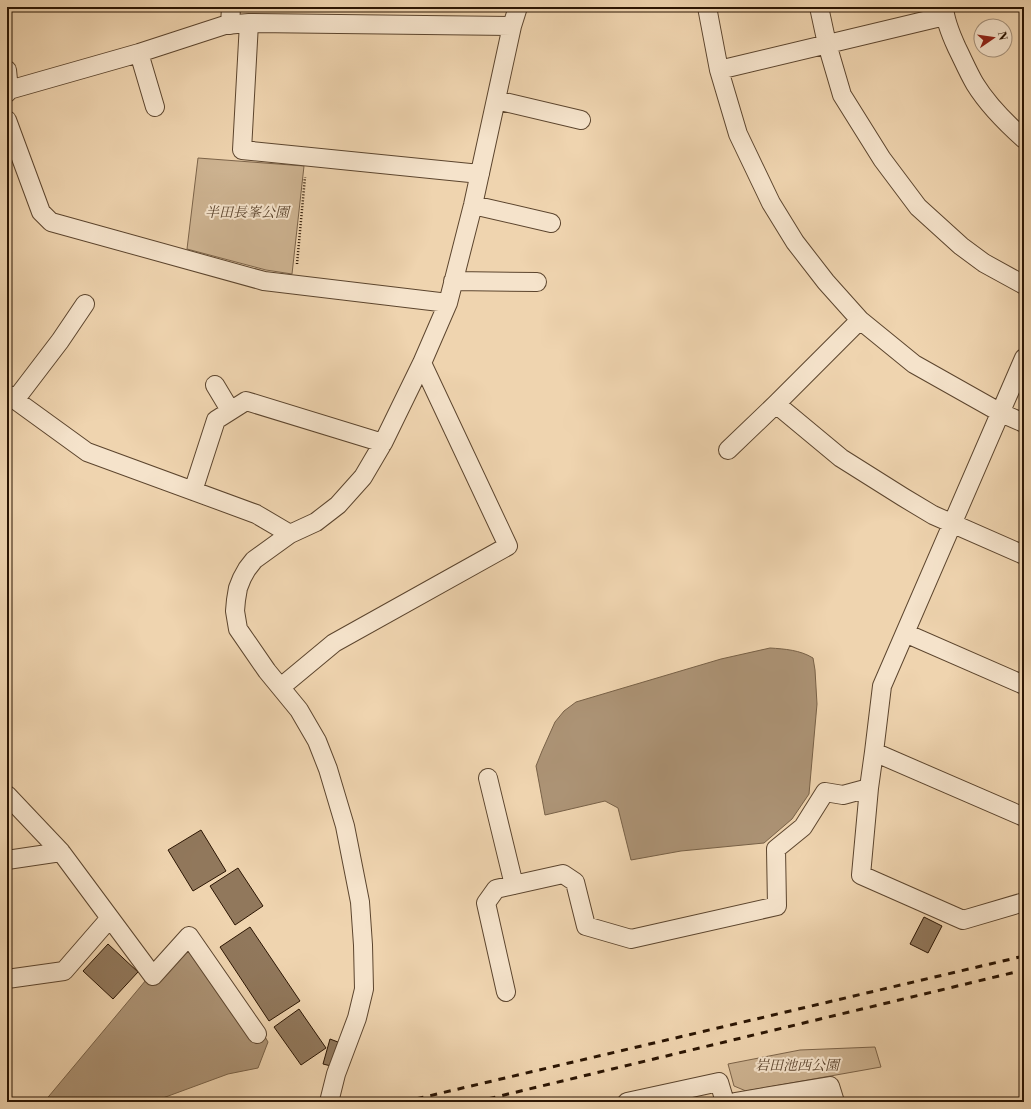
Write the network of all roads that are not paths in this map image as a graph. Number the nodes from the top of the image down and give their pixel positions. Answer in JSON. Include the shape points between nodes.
{"nodes":[{"id":1,"x":231,"y":7,"type":"edge"},
{"id":2,"x":518,"y":7,"type":"edge"},
{"id":3,"x":707,"y":7,"type":"edge"},
{"id":4,"x":819,"y":7,"type":"edge"},
{"id":5,"x":944,"y":11,"type":"edge"},
{"id":6,"x":249,"y":23,"type":"junction"},
{"id":7,"x":230,"y":25,"type":"junction"},
{"id":8,"x":512,"y":26,"type":"junction"},
{"id":9,"x":827,"y":44,"type":"junction"},
{"id":10,"x":139,"y":52,"type":"junction"},
{"id":11,"x":7,"y":70,"type":"edge"},
{"id":12,"x":718,"y":70,"type":"junction"},
{"id":13,"x":8,"y":83,"type":"edge"},
{"id":14,"x":496,"y":100,"type":"junction"},
{"id":15,"x":155,"y":107,"type":"dead end"},
{"id":16,"x":7,"y":120,"type":"edge"},
{"id":17,"x":581,"y":120,"type":"dead end"},
{"id":18,"x":1024,"y":139,"type":"edge"},
{"id":19,"x":480,"y":174,"type":"junction"},
{"id":20,"x":473,"y":205,"type":"junction"},
{"id":21,"x":551,"y":223,"type":"dead end"},
{"id":22,"x":453,"y":281,"type":"junction"},
{"id":23,"x":537,"y":282,"type":"dead end"},
{"id":24,"x":1024,"y":285,"type":"edge"},
{"id":25,"x":448,"y":303,"type":"junction"},
{"id":26,"x":86,"y":304,"type":"dead end"},
{"id":27,"x":860,"y":320,"type":"junction"},
{"id":28,"x":1024,"y":358,"type":"edge"},
{"id":29,"x":422,"y":363,"type":"junction"},
{"id":30,"x":215,"y":385,"type":"dead end"},
{"id":31,"x":11,"y":397,"type":"edge"},
{"id":32,"x":776,"y":404,"type":"junction"},
{"id":33,"x":230,"y":410,"type":"junction"},
{"id":34,"x":1001,"y":412,"type":"junction"},
{"id":35,"x":1024,"y":423,"type":"edge"},
{"id":36,"x":383,"y":443,"type":"junction"},
{"id":37,"x":728,"y":450,"type":"dead end"},
{"id":38,"x":193,"y":491,"type":"junction"},
{"id":39,"x":953,"y":524,"type":"junction"},
{"id":40,"x":290,"y":534,"type":"junction"},
{"id":41,"x":1024,"y":555,"type":"edge"},
{"id":42,"x":904,"y":633,"type":"junction"},
{"id":43,"x":1024,"y":685,"type":"edge"},
{"id":44,"x":281,"y":687,"type":"junction"},
{"id":45,"x":874,"y":752,"type":"junction"},
{"id":46,"x":488,"y":778,"type":"dead end"},
{"id":47,"x":869,"y":788,"type":"junction"},
{"id":48,"x":7,"y":795,"type":"edge"},
{"id":49,"x":1024,"y":817,"type":"edge"},
{"id":50,"x":61,"y":852,"type":"junction"},
{"id":51,"x":7,"y":860,"type":"edge"},
{"id":52,"x":514,"y":885,"type":"junction"},
{"id":53,"x":1024,"y":902,"type":"edge"},
{"id":54,"x":110,"y":918,"type":"junction"},
{"id":55,"x":7,"y":979,"type":"edge"},
{"id":56,"x":506,"y":992,"type":"dead end"},
{"id":57,"x":256,"y":1034,"type":"dead end"},
{"id":58,"x":777,"y":1098,"type":"edge"},
{"id":59,"x":650,"y":1100,"type":"edge"},
{"id":60,"x":329,"y":1102,"type":"edge"},
{"id":61,"x":627,"y":1102,"type":"edge"},
{"id":62,"x":725,"y":1102,"type":"edge"},
{"id":63,"x":735,"y":1102,"type":"edge"},
{"id":64,"x":835,"y":1102,"type":"edge"}],
"edges":[{"from":1,"to":7,"type":"street"},
{"from":2,"to":8,"type":"street"},
{"from":3,"to":12,"type":"street"},
{"from":4,"to":9,"type":"street"},
{"from":5,"to":9,"type":"street"},
{"from":5,"to":18,"type":"street","via":[[961,57],[975,84],[989,103]]},
{"from":6,"to":7,"type":"street"},
{"from":6,"to":8,"type":"street"},
{"from":6,"to":19,"type":"street","via":[[242,150]]},
{"from":7,"to":10,"type":"street"},
{"from":8,"to":14,"type":"street"},
{"from":9,"to":12,"type":"street"},
{"from":9,"to":24,"type":"street","via":[[842,95],[882,159],[918,207],[984,263]]},
{"from":10,"to":13,"type":"street"},
{"from":10,"to":15,"type":"street"},
{"from":11,"to":13,"type":"street"},
{"from":12,"to":27,"type":"street","via":[[738,134],[771,203],[795,242]]},
{"from":14,"to":17,"type":"street"},
{"from":14,"to":19,"type":"street"},
{"from":16,"to":25,"type":"street","via":[[41,212],[51,222],[264,281]]},
{"from":19,"to":20,"type":"street"},
{"from":20,"to":21,"type":"street"},
{"from":20,"to":22,"type":"street"},
{"from":22,"to":23,"type":"street"},
{"from":22,"to":25,"type":"street"},
{"from":25,"to":29,"type":"street"},
{"from":26,"to":31,"type":"street","via":[[60,341]]},
{"from":27,"to":32,"type":"street"},
{"from":27,"to":34,"type":"street","via":[[914,364]]},
{"from":28,"to":34,"type":"street"},
{"from":29,"to":36,"type":"street"},
{"from":29,"to":44,"type":"street","via":[[508,546],[334,643]]},
{"from":30,"to":33,"type":"street"},
{"from":31,"to":38,"type":"street","via":[[87,452]]},
{"from":32,"to":37,"type":"street"},
{"from":32,"to":39,"type":"street","via":[[841,458],[927,512]]},
{"from":33,"to":36,"type":"street","via":[[246,401]]},
{"from":33,"to":38,"type":"street","via":[[216,420]]},
{"from":34,"to":35,"type":"street"},
{"from":34,"to":39,"type":"street"},
{"from":36,"to":40,"type":"street","via":[[363,477],[338,505],[316,522]]},
{"from":38,"to":40,"type":"street","via":[[256,514]]},
{"from":39,"to":41,"type":"street"},
{"from":39,"to":42,"type":"street"},
{"from":40,"to":44,"type":"street","via":[[254,560],[247,569],[238,588],[235,611],[238,629]]},
{"from":42,"to":43,"type":"street"},
{"from":42,"to":45,"type":"street","via":[[882,686]]},
{"from":44,"to":60,"type":"street","via":[[299,710],[317,741],[328,769],[344,826],[360,902],[364,989]]},
{"from":45,"to":47,"type":"street"},
{"from":45,"to":49,"type":"street"},
{"from":46,"to":52,"type":"street"},
{"from":47,"to":52,"type":"street","via":[[843,795],[825,792],[803,827],[776,849],[778,906],[631,939],[586,926],[574,882],[563,874]]},
{"from":47,"to":53,"type":"street","via":[[861,875],[963,920]]},
{"from":48,"to":50,"type":"street"},
{"from":50,"to":51,"type":"street"},
{"from":50,"to":54,"type":"street"},
{"from":52,"to":56,"type":"street","via":[[496,889],[486,903]]},
{"from":54,"to":55,"type":"street","via":[[64,971]]},
{"from":54,"to":57,"type":"street","via":[[153,976],[189,936]]},
{"from":58,"to":63,"type":"street"},
{"from":58,"to":64,"type":"street","via":[[830,1086]]},
{"from":59,"to":61,"type":"street"},
{"from":59,"to":62,"type":"street","via":[[720,1082]]}]}
